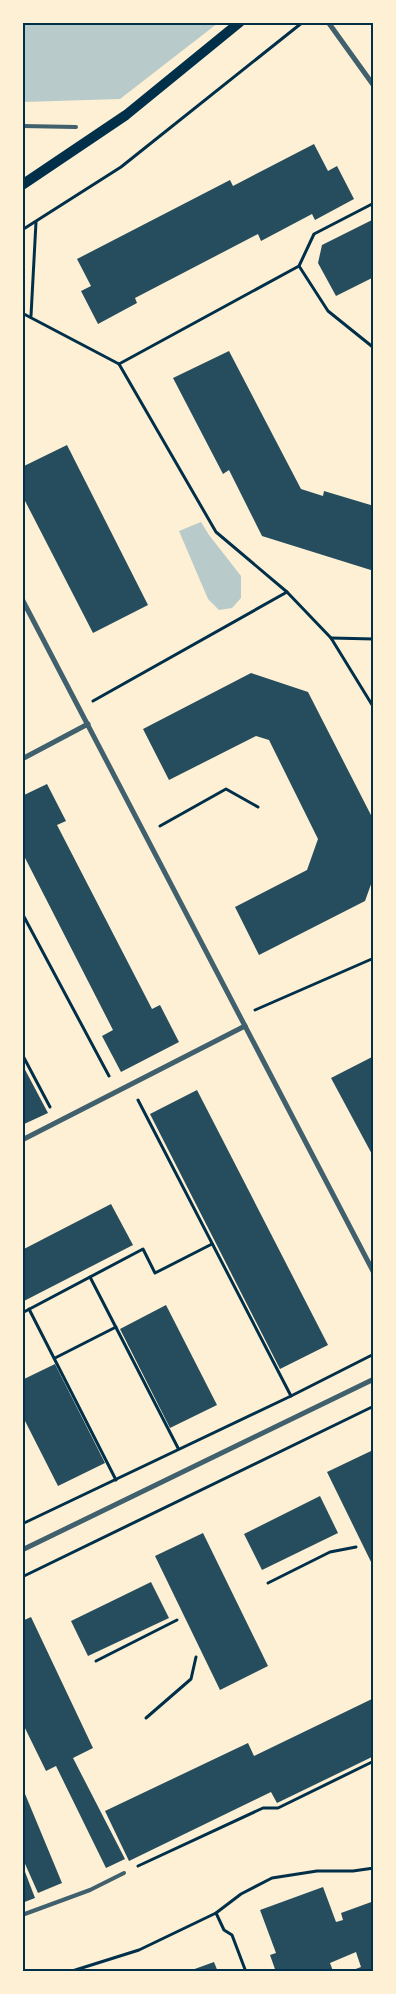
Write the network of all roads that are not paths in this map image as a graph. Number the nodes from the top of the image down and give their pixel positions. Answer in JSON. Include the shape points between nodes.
{"nodes":[{"id":1,"x":240,"y":22,"type":"edge"},
{"id":2,"x":328,"y":22,"type":"edge"},
{"id":3,"x":371,"y":79,"type":"edge"},
{"id":4,"x":374,"y":86,"type":"edge"},
{"id":5,"x":22,"y":126,"type":"edge"},
{"id":6,"x":76,"y":127,"type":"dead end"},
{"id":7,"x":22,"y":185,"type":"edge"},
{"id":8,"x":22,"y":599,"type":"edge"},
{"id":9,"x":88,"y":724,"type":"junction"},
{"id":10,"x":22,"y":759,"type":"edge"},
{"id":11,"x":245,"y":1026,"type":"junction"},
{"id":12,"x":22,"y":1140,"type":"edge"},
{"id":13,"x":374,"y":1273,"type":"edge"},
{"id":14,"x":374,"y":1379,"type":"edge"},
{"id":15,"x":22,"y":1550,"type":"edge"},
{"id":16,"x":124,"y":1873,"type":"road end"},
{"id":17,"x":22,"y":1915,"type":"edge"}],
"edges":[{"from":1,"to":7,"type":"main road","via":[[126,115]]},
{"from":2,"to":3,"type":"street"},
{"from":3,"to":4,"type":"street"},
{"from":5,"to":6,"type":"lane"},
{"from":8,"to":9,"type":"street"},
{"from":9,"to":10,"type":"street"},
{"from":9,"to":11,"type":"street"},
{"from":11,"to":12,"type":"street"},
{"from":11,"to":13,"type":"street"},
{"from":14,"to":15,"type":"street"},
{"from":16,"to":17,"type":"lane","via":[[90,1890]]}]}
